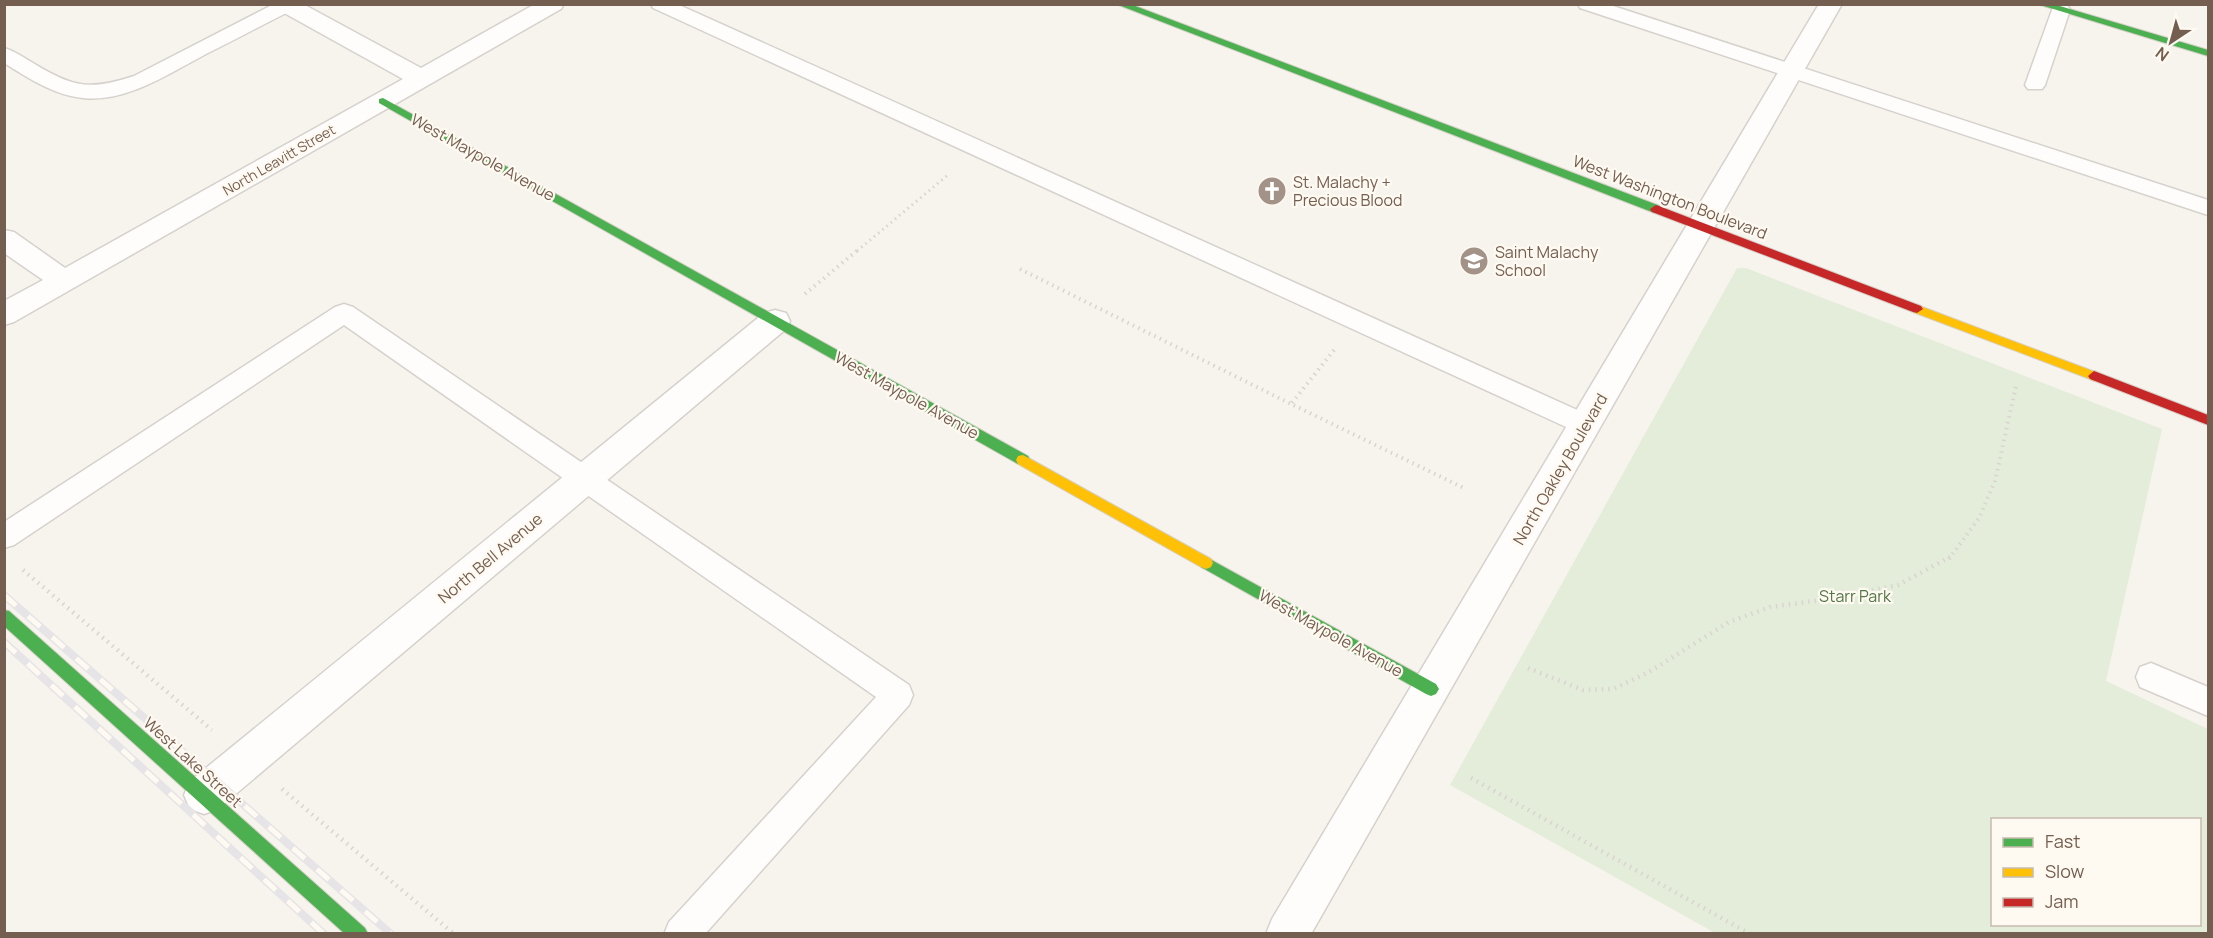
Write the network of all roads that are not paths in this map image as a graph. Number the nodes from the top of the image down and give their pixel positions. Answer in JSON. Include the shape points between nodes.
{"nodes":[{"id":1,"x":554,"y":4,"type":"edge"},
{"id":2,"x":660,"y":4,"type":"edge"},
{"id":3,"x":1120,"y":4,"type":"edge"},
{"id":4,"x":1587,"y":4,"type":"edge"},
{"id":5,"x":1831,"y":4,"type":"edge"},
{"id":6,"x":2041,"y":4,"type":"edge"},
{"id":7,"x":287,"y":5,"type":"edge"},
{"id":8,"x":2061,"y":10,"type":"junction"},
{"id":9,"x":2208,"y":53,"type":"edge"},
{"id":10,"x":4,"y":54,"type":"edge"},
{"id":11,"x":1792,"y":72,"type":"junction"},
{"id":12,"x":422,"y":79,"type":"junction"},
{"id":13,"x":2035,"y":85,"type":"dead end"},
{"id":14,"x":383,"y":101,"type":"junction"},
{"id":15,"x":2208,"y":208,"type":"edge"},
{"id":16,"x":1702,"y":226,"type":"junction"},
{"id":17,"x":4,"y":239,"type":"edge"},
{"id":18,"x":64,"y":281,"type":"junction"},
{"id":19,"x":4,"y":315,"type":"edge"},
{"id":20,"x":775,"y":321,"type":"junction"},
{"id":21,"x":2208,"y":420,"type":"edge"},
{"id":22,"x":1586,"y":425,"type":"junction"},
{"id":23,"x":586,"y":478,"type":"junction"},
{"id":24,"x":4,"y":537,"type":"edge"},
{"id":25,"x":4,"y":616,"type":"edge"},
{"id":26,"x":2151,"y":676,"type":"dead end"},
{"id":27,"x":1431,"y":689,"type":"junction"},
{"id":28,"x":2208,"y":702,"type":"edge"},
{"id":29,"x":204,"y":795,"type":"junction"},
{"id":30,"x":359,"y":933,"type":"edge"},
{"id":31,"x":681,"y":933,"type":"edge"},
{"id":32,"x":1287,"y":933,"type":"edge"}],
"edges":[{"from":1,"to":12,"type":"street","name":"North Leavitt Street"},
{"from":2,"to":22,"type":"lane"},
{"from":3,"to":16,"type":"street","name":"West Washington Boulevard"},
{"from":4,"to":11,"type":"lane"},
{"from":5,"to":11,"type":"street","name":"North Oakley Boulevard"},
{"from":6,"to":8,"type":"street"},
{"from":7,"to":10,"type":"lane","via":[[141,80],[99,94],[58,87]]},
{"from":7,"to":12,"type":"street"},
{"from":8,"to":9,"type":"street"},
{"from":8,"to":13,"type":"lane"},
{"from":11,"to":15,"type":"lane"},
{"from":11,"to":16,"type":"street","name":"North Oakley Boulevard"},
{"from":12,"to":14,"type":"street","name":"North Leavitt Street"},
{"from":14,"to":18,"type":"street","name":"North Leavitt Street"},
{"from":14,"to":20,"type":"street","name":"West Maypole Avenue"},
{"from":16,"to":21,"type":"street","name":"West Washington Boulevard"},
{"from":16,"to":22,"type":"street","name":"North Oakley Boulevard"},
{"from":17,"to":18,"type":"street"},
{"from":18,"to":19,"type":"street","name":"North Leavitt Street"},
{"from":20,"to":23,"type":"street","name":"North Bell Avenue"},
{"from":20,"to":27,"type":"street","name":"West Maypole Avenue"},
{"from":22,"to":27,"type":"street","name":"North Oakley Boulevard"},
{"from":23,"to":24,"type":"lane","via":[[344,313]]},
{"from":23,"to":29,"type":"street","name":"North Bell Avenue"},
{"from":23,"to":31,"type":"lane","via":[[898,695]]},
{"from":25,"to":29,"type":"street","name":"West Lake Street"},
{"from":26,"to":28,"type":"lane"},
{"from":27,"to":32,"type":"street","name":"North Oakley Boulevard"},
{"from":29,"to":30,"type":"street","name":"West Lake Street"}]}
